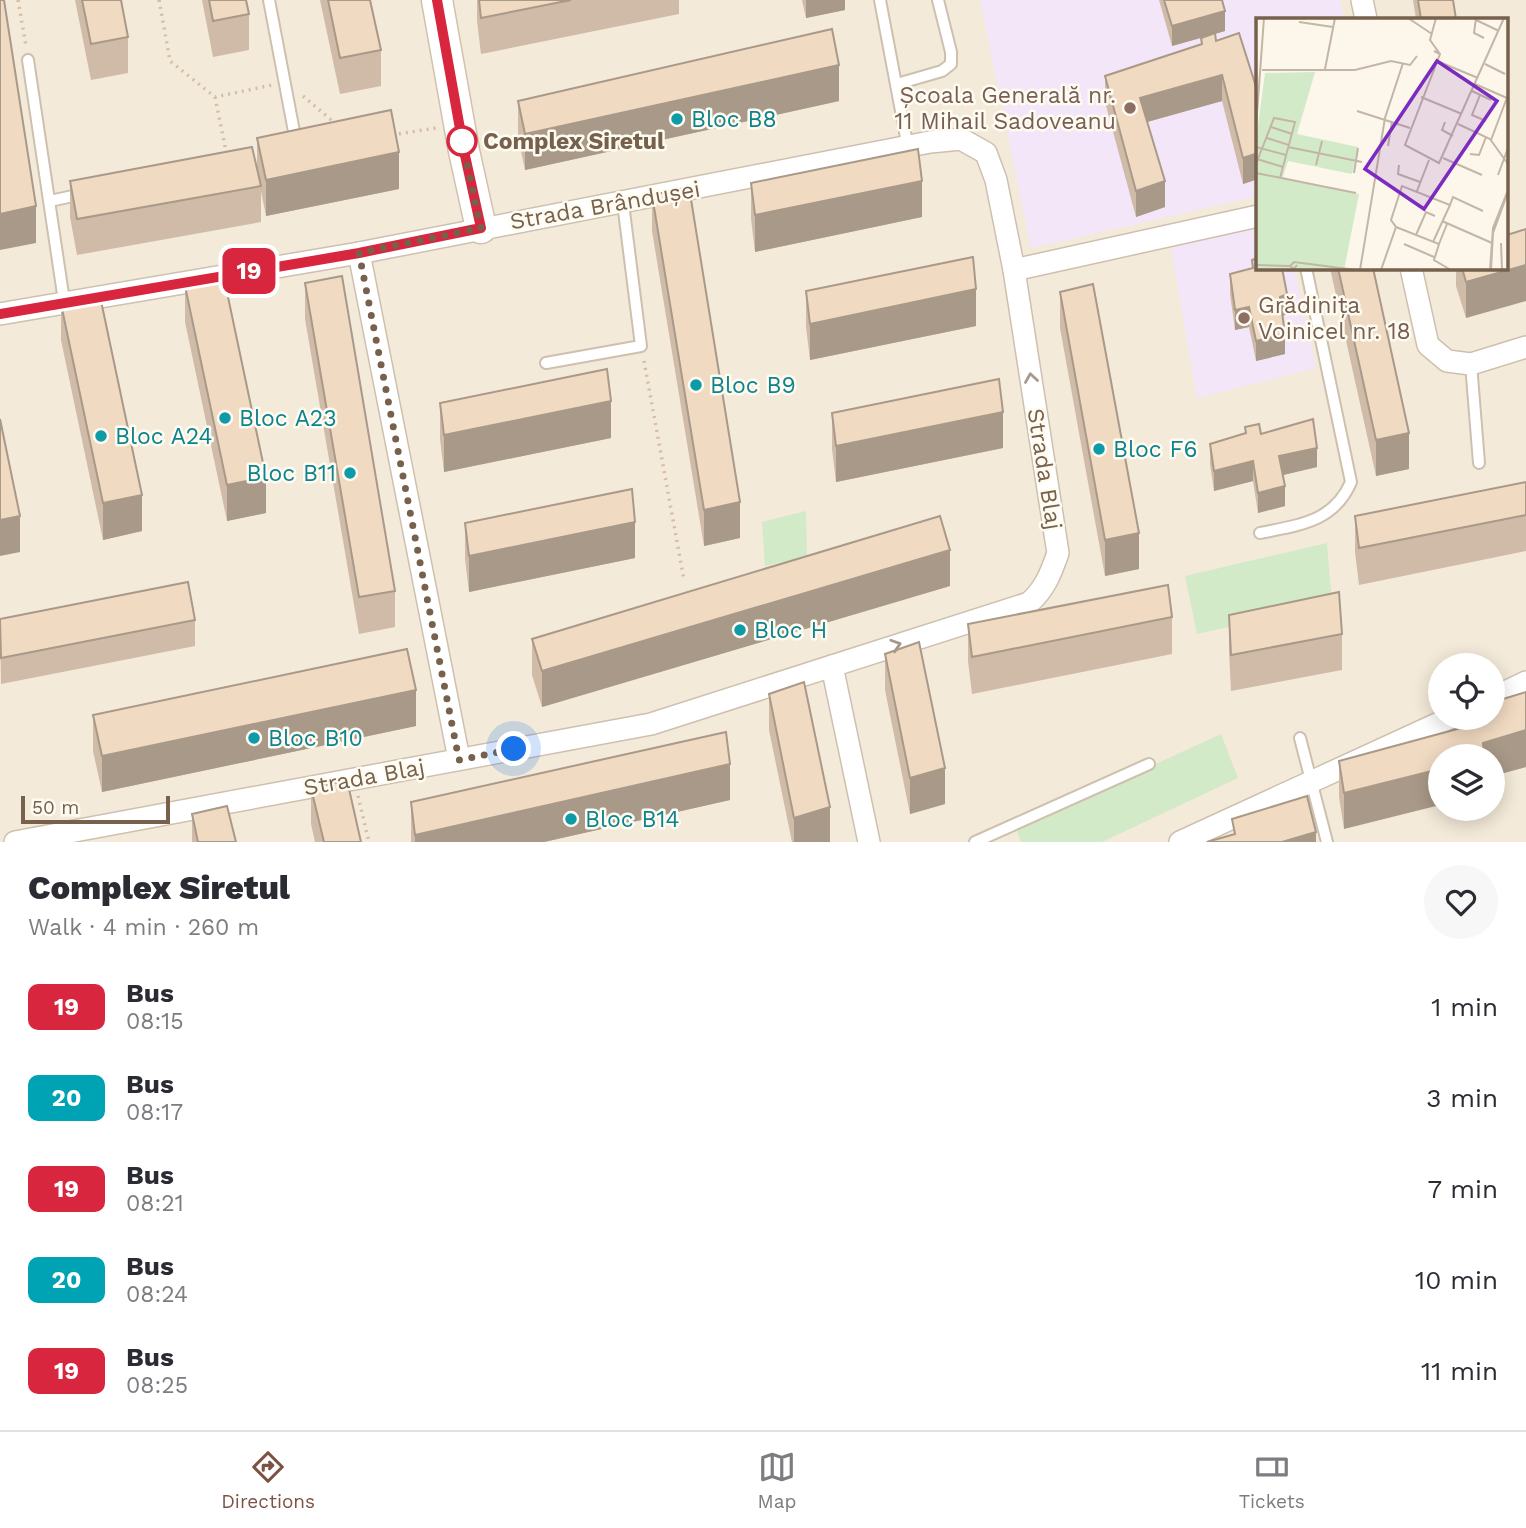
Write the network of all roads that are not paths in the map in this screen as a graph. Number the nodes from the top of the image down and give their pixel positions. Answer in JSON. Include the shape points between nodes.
{"nodes":[{"id":1,"x":269,"y":0,"type":"edge"},
{"id":2,"x":437,"y":0,"type":"edge"},
{"id":3,"x":880,"y":0,"type":"edge"},
{"id":4,"x":938,"y":0,"type":"edge"},
{"id":5,"x":1362,"y":0,"type":"edge"},
{"id":6,"x":1366,"y":18,"type":"edge"},
{"id":7,"x":28,"y":60,"type":"road end"},
{"id":8,"x":897,"y":84,"type":"junction"},
{"id":9,"x":961,"y":139,"type":"joint"},
{"id":10,"x":908,"y":148,"type":"junction"},
{"id":11,"x":285,"y":149,"type":"edge"},
{"id":12,"x":88,"y":192,"type":"edge"},
{"id":13,"x":50,"y":201,"type":"junction"},
{"id":14,"x":623,"y":203,"type":"junction"},
{"id":15,"x":1256,"y":216,"type":"edge"},
{"id":16,"x":481,"y":228,"type":"junction"},
{"id":17,"x":359,"y":253,"type":"junction"},
{"id":18,"x":1014,"y":270,"type":"junction"},
{"id":19,"x":1306,"y":270,"type":"edge"},
{"id":20,"x":1411,"y":270,"type":"edge"},
{"id":21,"x":64,"y":301,"type":"junction"},
{"id":22,"x":0,"y":314,"type":"edge"},
{"id":23,"x":1526,"y":347,"type":"edge"},
{"id":24,"x":546,"y":363,"type":"dead end"},
{"id":25,"x":1471,"y":364,"type":"junction"},
{"id":26,"x":1479,"y":463,"type":"dead end"},
{"id":27,"x":1261,"y":533,"type":"dead end"},
{"id":28,"x":832,"y":666,"type":"junction"},
{"id":29,"x":1526,"y":682,"type":"edge"},
{"id":30,"x":1505,"y":692,"type":"edge"},
{"id":31,"x":1428,"y":728,"type":"edge"},
{"id":32,"x":1300,"y":738,"type":"dead end"},
{"id":33,"x":459,"y":760,"type":"junction"},
{"id":34,"x":1149,"y":764,"type":"dead end"},
{"id":35,"x":1313,"y":781,"type":"junction"},
{"id":36,"x":15,"y":842,"type":"edge"},
{"id":37,"x":869,"y":842,"type":"edge"},
{"id":38,"x":975,"y":842,"type":"edge"},
{"id":39,"x":1180,"y":842,"type":"edge"},
{"id":40,"x":1327,"y":842,"type":"edge"}],
"edges":[{"from":1,"to":11,"type":"lane","via":[[297,147]]},
{"from":2,"to":16,"type":"street"},
{"from":3,"to":8,"type":"lane"},
{"from":4,"to":8,"type":"lane","via":[[951,64]]},
{"from":5,"to":6,"type":"street"},
{"from":7,"to":13,"type":"lane"},
{"from":8,"to":10,"type":"lane"},
{"from":9,"to":10,"type":"street","name":"Strada Brândușei"},
{"from":9,"to":18,"type":"street","name":"Strada Blaj","via":[[986,153],[992,166]]},
{"from":10,"to":14,"type":"street","name":"Strada Brândușei"},
{"from":12,"to":13,"type":"lane"},
{"from":13,"to":21,"type":"lane"},
{"from":14,"to":16,"type":"street","name":"Strada Brândușei"},
{"from":14,"to":24,"type":"lane","via":[[641,346]]},
{"from":15,"to":18,"type":"street"},
{"from":16,"to":17,"type":"street","name":"Strada Brândușei"},
{"from":17,"to":21,"type":"street","name":"Strada Brândușei"},
{"from":17,"to":33,"type":"street"},
{"from":28,"to":18,"type":"street","name":"Strada Blaj","one_way":true,"via":[[1029,603],[1049,578],[1058,553]]},
{"from":19,"to":27,"type":"lane","via":[[1351,482],[1344,499],[1306,524]]},
{"from":20,"to":25,"type":"street","via":[[1427,345],[1447,361]]},
{"from":21,"to":22,"type":"street","name":"Strada Brândușei"},
{"from":23,"to":25,"type":"street"},
{"from":25,"to":26,"type":"lane"},
{"from":28,"to":33,"type":"street","name":"Strada Blaj","via":[[651,724]]},
{"from":28,"to":37,"type":"street"},
{"from":29,"to":30,"type":"street"},
{"from":31,"to":35,"type":"street"},
{"from":32,"to":35,"type":"lane"},
{"from":33,"to":36,"type":"street","name":"Strada Blaj"},
{"from":34,"to":38,"type":"lane"},
{"from":35,"to":39,"type":"street"},
{"from":35,"to":40,"type":"lane"}]}
